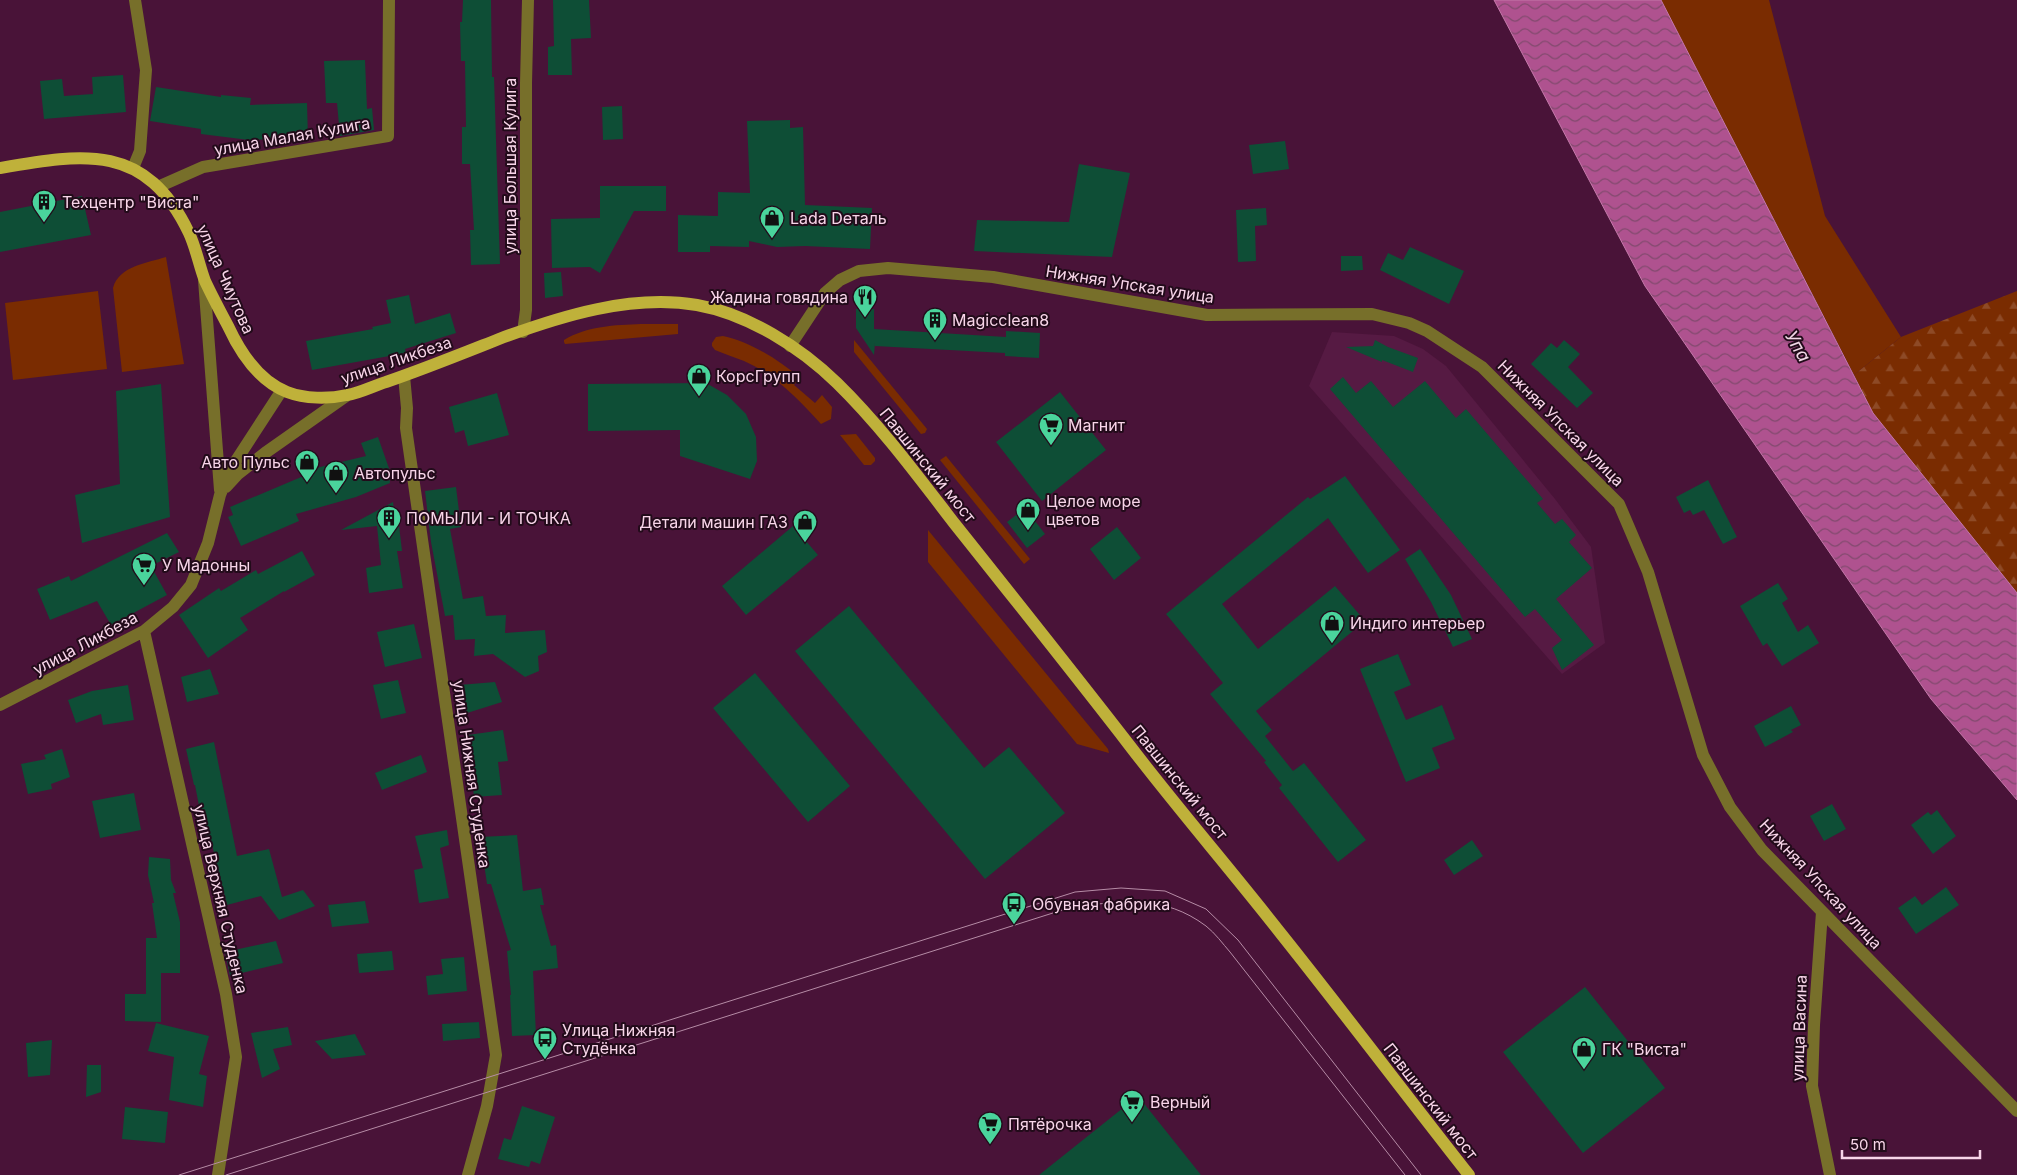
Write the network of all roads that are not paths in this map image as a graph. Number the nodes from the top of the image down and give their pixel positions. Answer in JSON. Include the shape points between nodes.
{"nodes":[{"id":1,"x":135,"y":0,"type":"edge"},
{"id":2,"x":389,"y":0,"type":"edge"},
{"id":3,"x":528,"y":0,"type":"edge"},
{"id":4,"x":0,"y":168,"type":"edge"},
{"id":5,"x":133,"y":168,"type":"junction"},
{"id":6,"x":160,"y":186,"type":"junction"},
{"id":7,"x":204,"y":278,"type":"junction"},
{"id":8,"x":523,"y":332,"type":"junction"},
{"id":9,"x":790,"y":346,"type":"junction"},
{"id":10,"x":404,"y":376,"type":"junction"},
{"id":11,"x":282,"y":390,"type":"junction"},
{"id":12,"x":346,"y":396,"type":"junction"},
{"id":13,"x":864,"y":412,"type":"joint"},
{"id":14,"x":220,"y":495,"type":"junction"},
{"id":15,"x":144,"y":631,"type":"junction"},
{"id":16,"x":0,"y":705,"type":"edge"},
{"id":17,"x":1822,"y":912,"type":"junction"},
{"id":18,"x":2017,"y":1111,"type":"edge"},
{"id":19,"x":218,"y":1175,"type":"edge"},
{"id":20,"x":468,"y":1175,"type":"edge"},
{"id":21,"x":1469,"y":1175,"type":"edge"},
{"id":22,"x":1830,"y":1175,"type":"edge"}],
"edges":[{"from":1,"to":5,"type":"street","via":[[146,70],[140,151]]},
{"from":2,"to":6,"type":"street","name":"улица Малая Кулига","via":[[388,136],[203,167]]},
{"from":3,"to":8,"type":"street","name":"улица Большая Кулига","via":[[526,310]]},
{"from":4,"to":5,"type":"main road","name":"улица Чмутова","via":[[52,159],[101,158]]},
{"from":5,"to":6,"type":"main road","name":"улица Чмутова"},
{"from":6,"to":7,"type":"main road","name":"улица Чмутова","via":[[188,231]]},
{"from":7,"to":11,"type":"main road","name":"улица Чмутова","via":[[240,352]]},
{"from":7,"to":14,"type":"street"},
{"from":8,"to":9,"type":"main road","name":"улица Ликбеза","via":[[577,314],[654,302],[699,305],[745,320]]},
{"from":8,"to":10,"type":"main road","name":"улица Ликбеза"},
{"from":9,"to":13,"type":"main road","name":"улица Ликбеза","via":[[835,381]]},
{"from":9,"to":17,"type":"street","name":"Нижняя Упская улица","via":[[825,293],[840,280],[859,271],[888,268],[993,277],[1207,315],[1372,314],[1427,330],[1482,367],[1619,504],[1648,572],[1703,754],[1714,779],[1762,850]]},
{"from":10,"to":12,"type":"main road","name":"улица Ликбеза"},
{"from":10,"to":20,"type":"street","name":"улица Нижняя Cтуденкa","via":[[406,428],[496,1055],[487,1106]]},
{"from":11,"to":12,"type":"main road","name":"улица Ликбеза","via":[[305,397]]},
{"from":11,"to":14,"type":"street","name":"улица Ликбеза","via":[[238,456]]},
{"from":12,"to":14,"type":"street","via":[[265,453],[231,481]]},
{"from":13,"to":21,"type":"main road","name":"Павшинский мост","via":[[1085,685]]},
{"from":14,"to":15,"type":"street","name":"улица Ликбеза","via":[[208,543],[191,585],[173,607]]},
{"from":15,"to":16,"type":"street","name":"улица Ликбеза"},
{"from":15,"to":19,"type":"street","name":"улица Верхняя Студенка","via":[[226,994],[236,1057]]},
{"from":17,"to":18,"type":"street","name":"Нижняя Упская улица"},
{"from":17,"to":22,"type":"street","name":"улица Васина","via":[[1812,1086]]}]}
